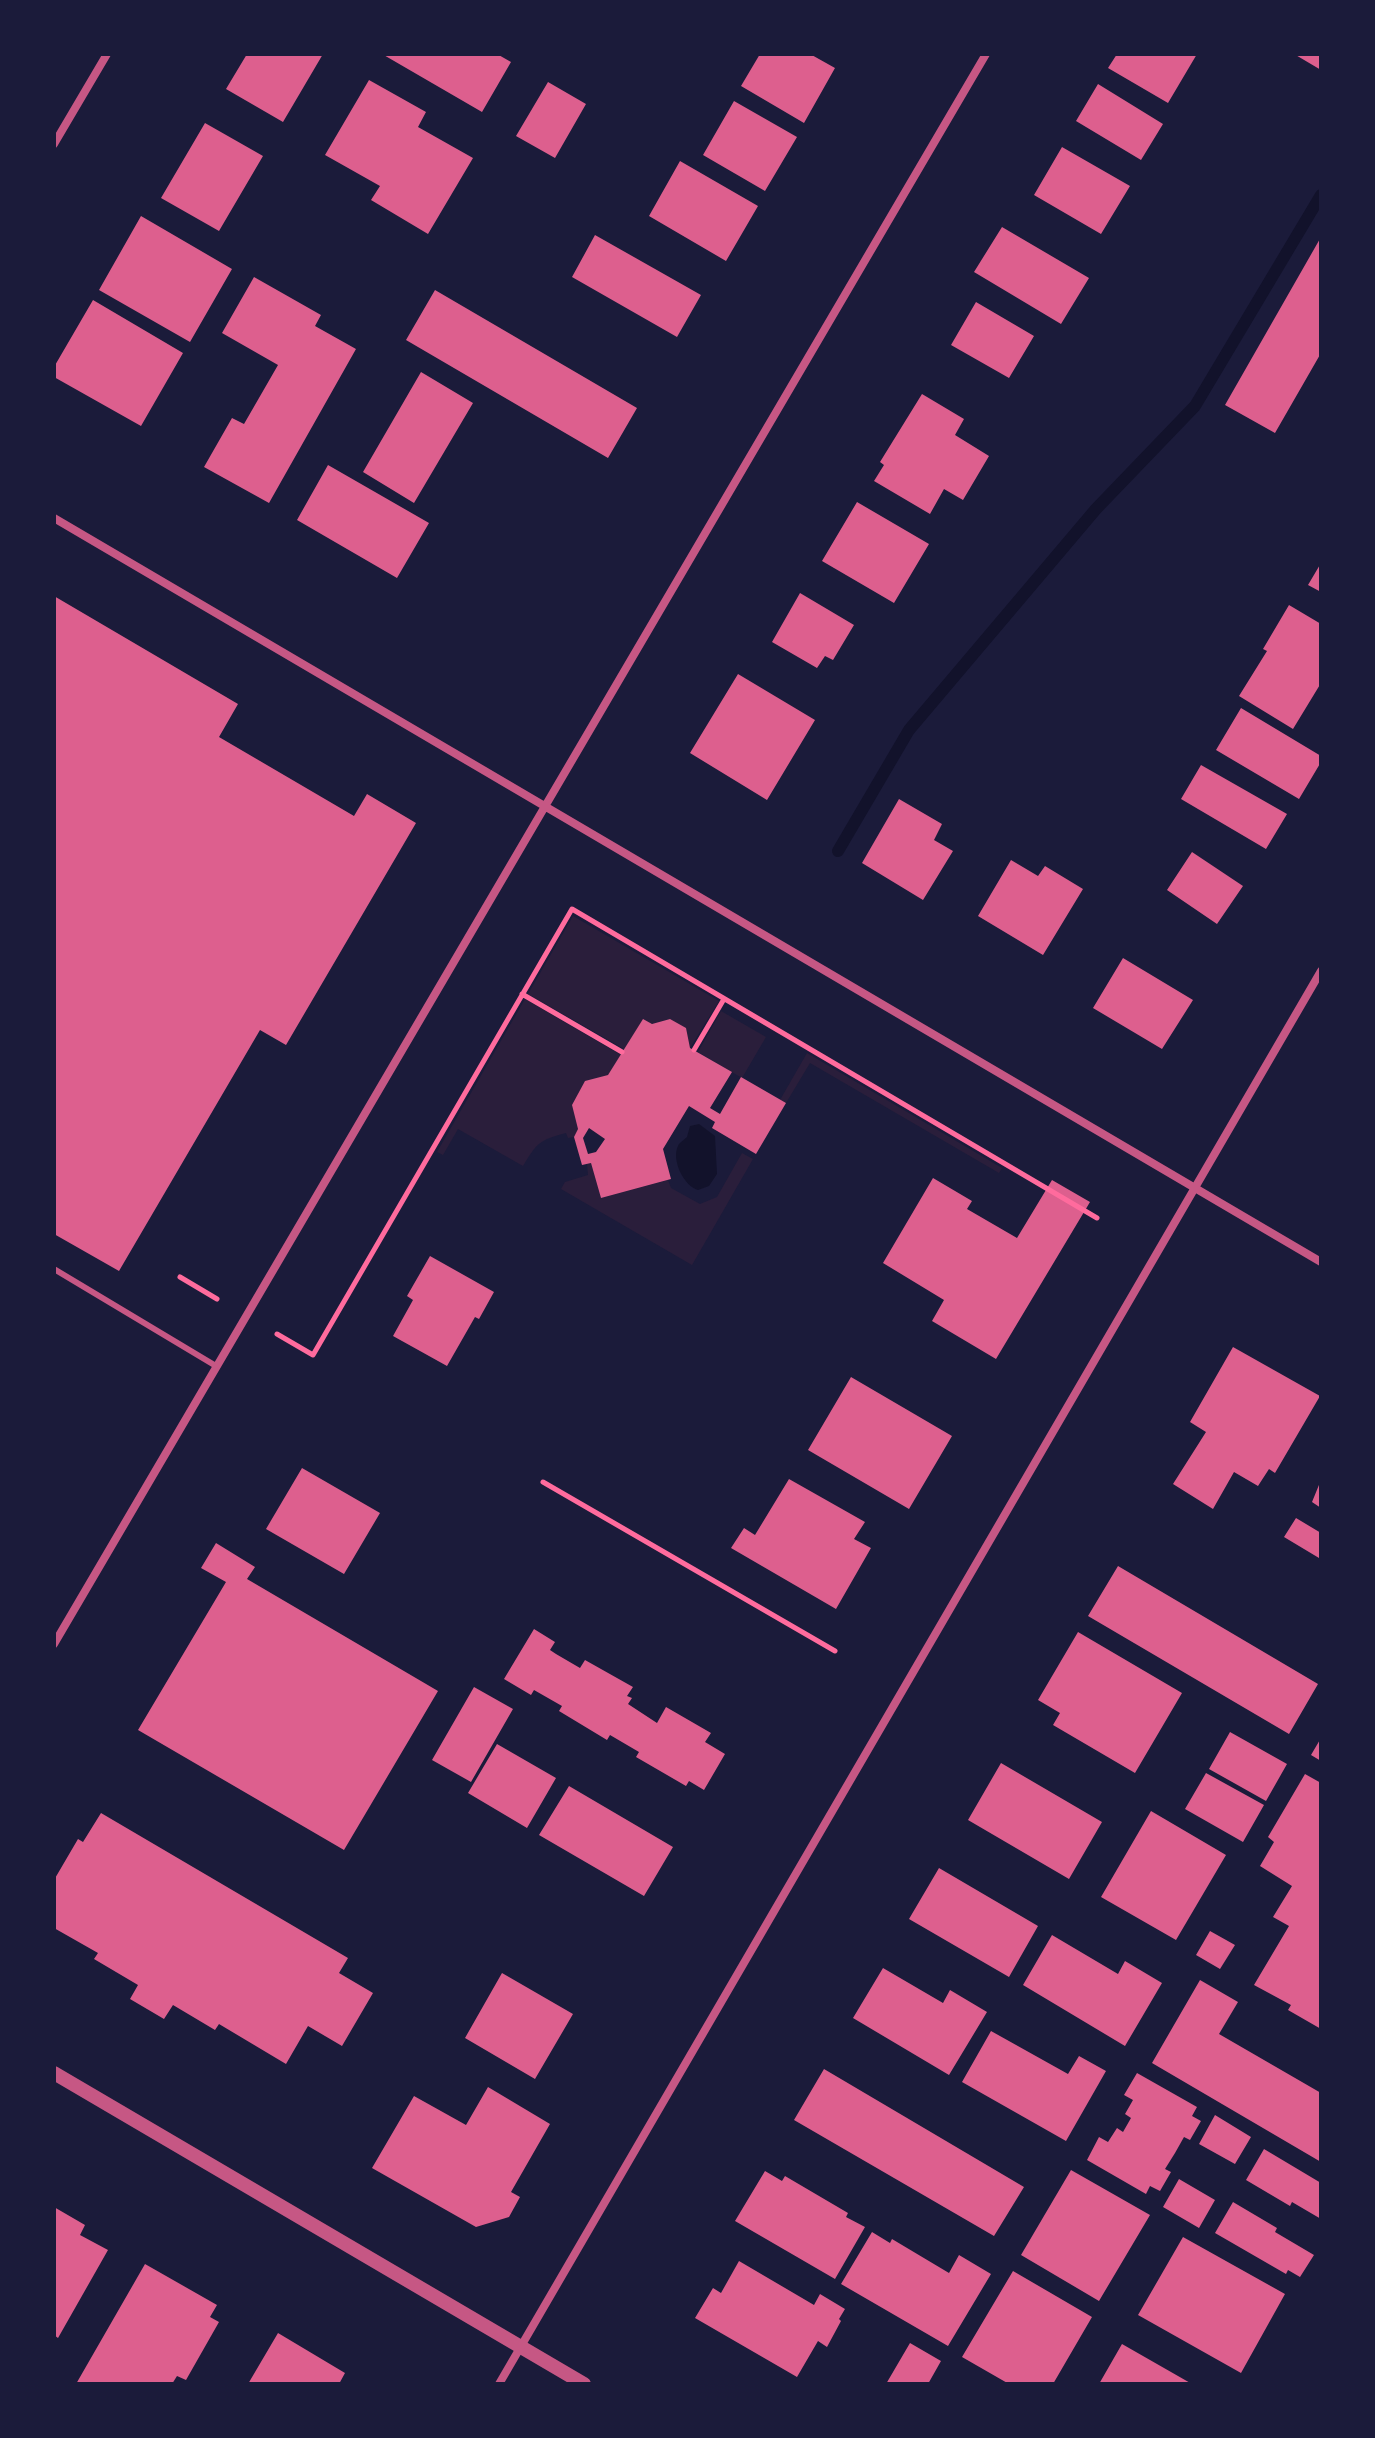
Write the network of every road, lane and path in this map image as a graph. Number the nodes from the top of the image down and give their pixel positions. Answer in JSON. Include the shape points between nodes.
{"nodes":[{"id":1,"x":107,"y":54,"type":"edge"},
{"id":2,"x":986,"y":54,"type":"edge"},
{"id":3,"x":54,"y":144,"type":"edge"},
{"id":4,"x":54,"y":518,"type":"edge"},
{"id":5,"x":546,"y":805,"type":"junction"},
{"id":6,"x":1321,"y":971,"type":"edge"},
{"id":7,"x":522,"y":994,"type":"junction"},
{"id":8,"x":724,"y":999,"type":"junction"},
{"id":9,"x":694,"y":1050,"type":"dead end"},
{"id":10,"x":622,"y":1052,"type":"dead end"},
{"id":11,"x":1194,"y":1188,"type":"junction"},
{"id":12,"x":1097,"y":1218,"type":"dead end"},
{"id":13,"x":1321,"y":1262,"type":"edge"},
{"id":14,"x":54,"y":1269,"type":"edge"},
{"id":15,"x":180,"y":1277,"type":"dead end"},
{"id":16,"x":217,"y":1299,"type":"dead end"},
{"id":17,"x":277,"y":1334,"type":"dead end"},
{"id":18,"x":216,"y":1366,"type":"junction"},
{"id":19,"x":543,"y":1482,"type":"dead end"},
{"id":20,"x":54,"y":1644,"type":"edge"},
{"id":21,"x":835,"y":1651,"type":"dead end"},
{"id":22,"x":54,"y":2073,"type":"edge"},
{"id":23,"x":520,"y":2347,"type":"junction"},
{"id":24,"x":499,"y":2384,"type":"edge"},
{"id":25,"x":584,"y":2384,"type":"edge"}],
"edges":[{"from":1,"to":3,"type":"street"},
{"from":2,"to":5,"type":"street"},
{"from":4,"to":5,"type":"street"},
{"from":5,"to":11,"type":"street"},
{"from":5,"to":18,"type":"street"},
{"from":6,"to":11,"type":"street"},
{"from":7,"to":8,"type":"path","via":[[572,909]]},
{"from":7,"to":10,"type":"path"},
{"from":7,"to":17,"type":"path","via":[[313,1355]]},
{"from":8,"to":9,"type":"path"},
{"from":8,"to":12,"type":"path"},
{"from":11,"to":13,"type":"street"},
{"from":11,"to":23,"type":"street"},
{"from":14,"to":18,"type":"lane"},
{"from":15,"to":16,"type":"path"},
{"from":18,"to":20,"type":"street"},
{"from":19,"to":21,"type":"path"},
{"from":22,"to":23,"type":"street"},
{"from":23,"to":24,"type":"street"},
{"from":23,"to":25,"type":"street"}]}
